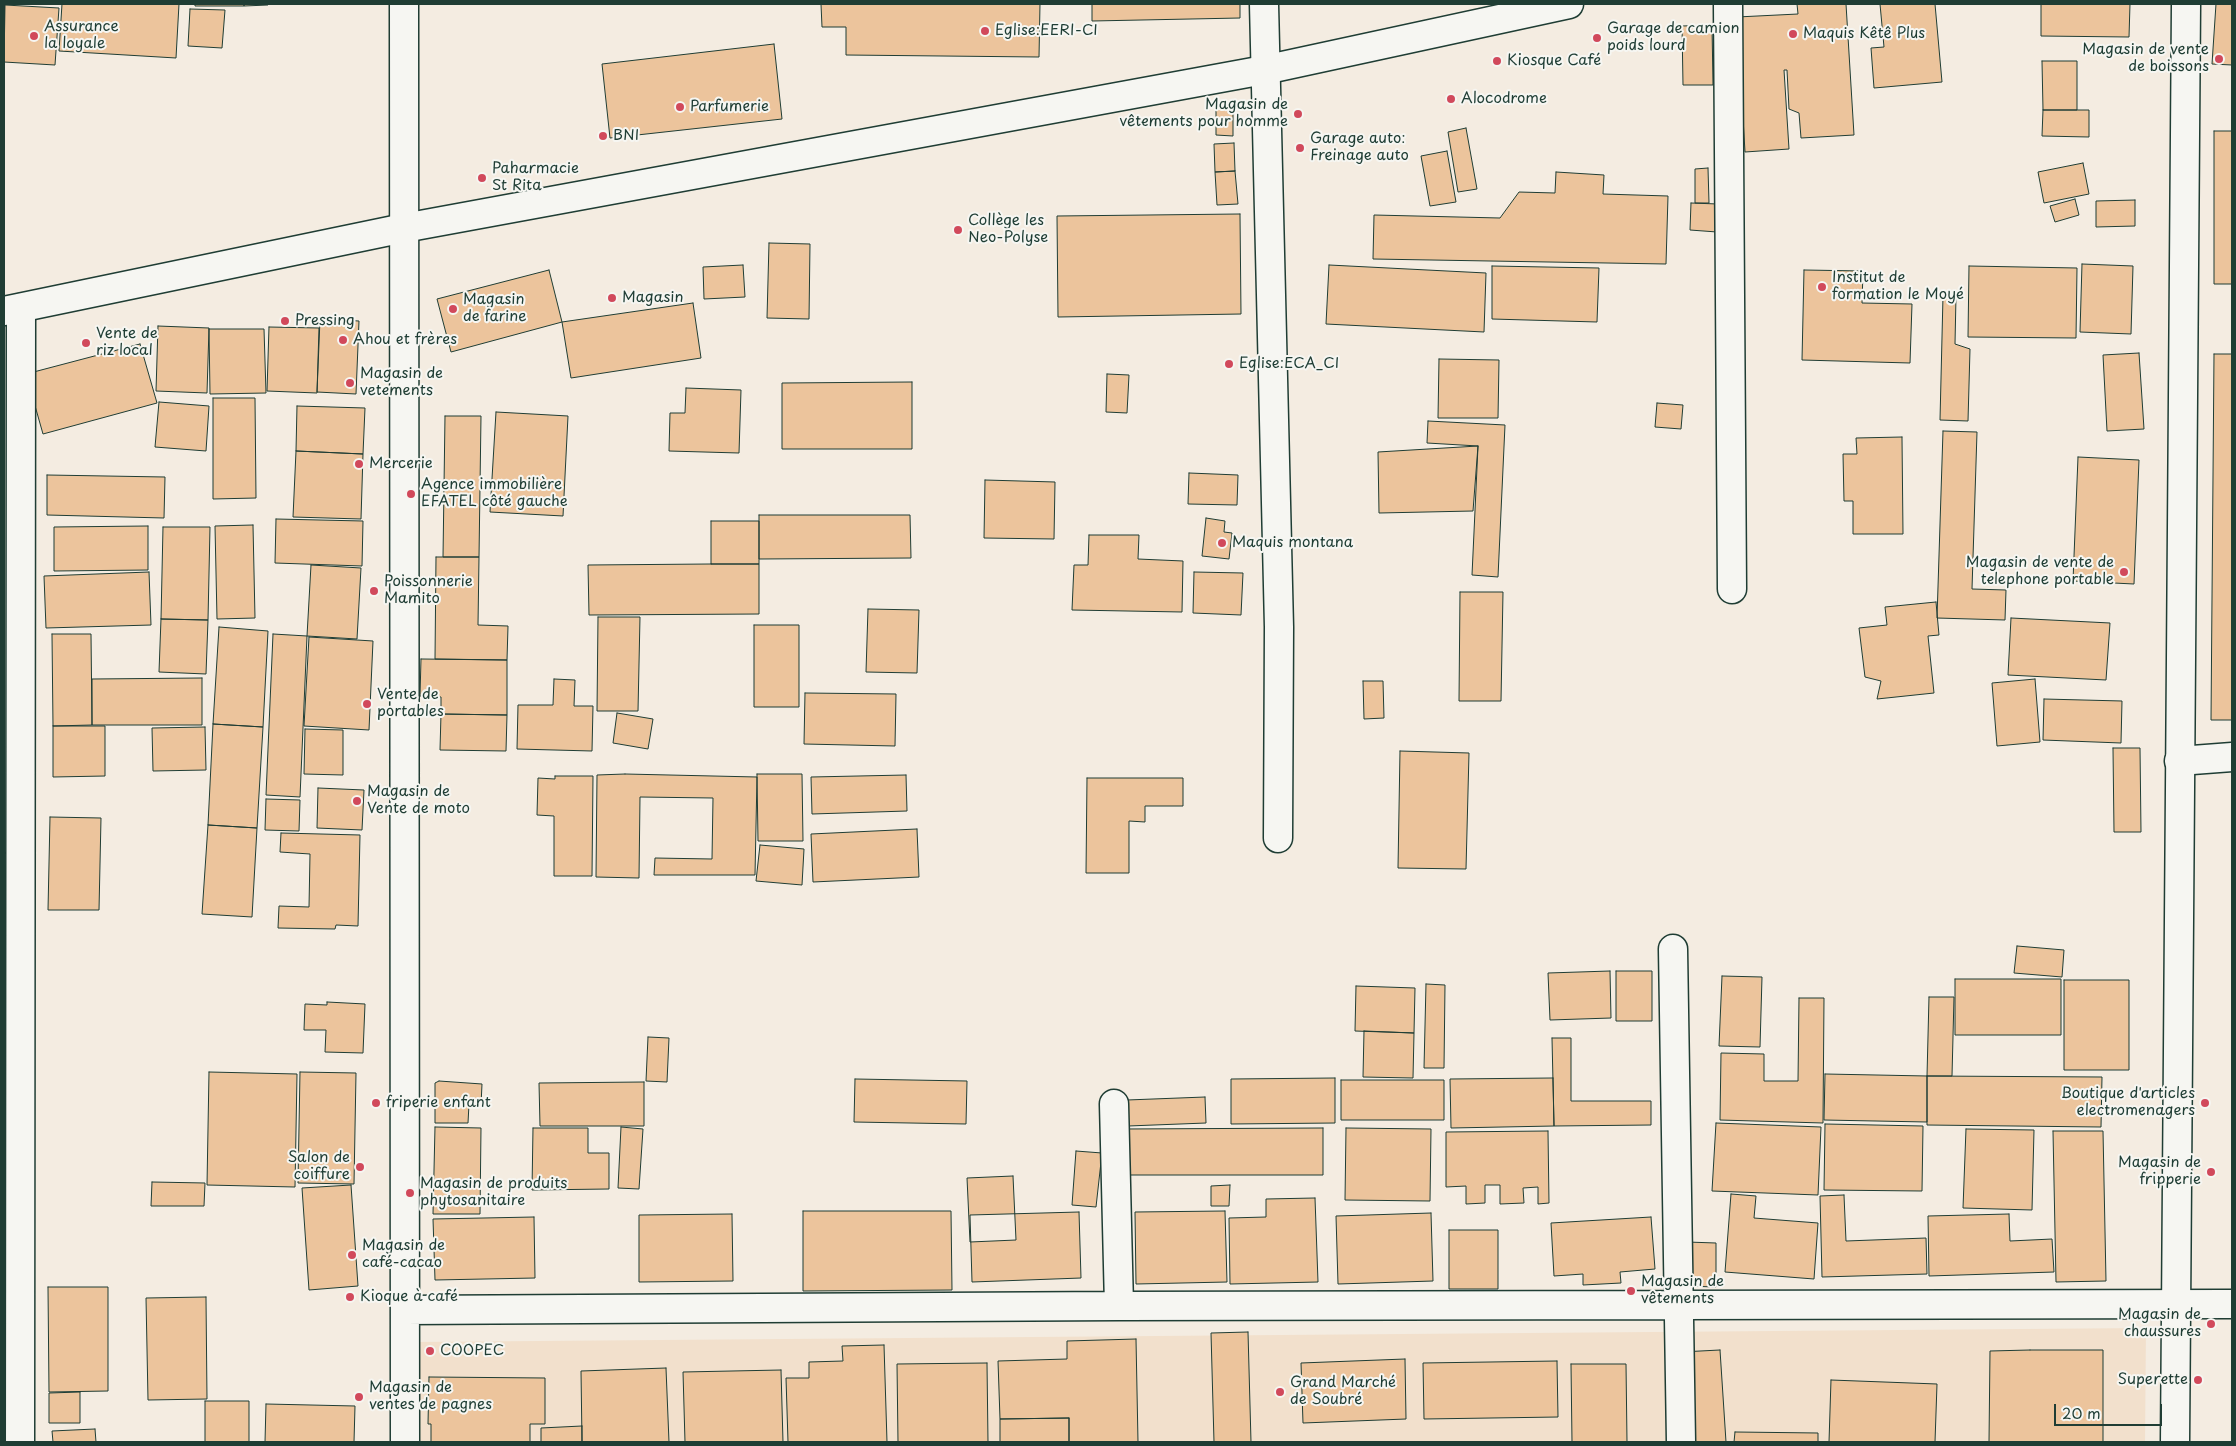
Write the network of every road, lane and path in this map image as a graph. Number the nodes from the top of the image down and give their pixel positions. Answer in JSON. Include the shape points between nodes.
{"nodes":[{"id":1,"x":404,"y":4,"type":"edge"},
{"id":2,"x":1264,"y":4,"type":"edge"},
{"id":3,"x":1569,"y":4,"type":"edge"},
{"id":4,"x":1728,"y":4,"type":"edge"},
{"id":5,"x":2186,"y":4,"type":"edge"},
{"id":6,"x":1264,"y":70,"type":"junction"},
{"id":7,"x":404,"y":228,"type":"junction"},
{"id":8,"x":13,"y":310,"type":"edge"},
{"id":9,"x":1732,"y":589,"type":"dead end"},
{"id":10,"x":2232,"y":756,"type":"edge"},
{"id":11,"x":2179,"y":761,"type":"junction"},
{"id":12,"x":1278,"y":838,"type":"dead end"},
{"id":13,"x":1673,"y":949,"type":"dead end"},
{"id":14,"x":1114,"y":1104,"type":"dead end"},
{"id":15,"x":2175,"y":1304,"type":"junction"},
{"id":16,"x":2232,"y":1304,"type":"edge"},
{"id":17,"x":1119,"y":1306,"type":"junction"},
{"id":18,"x":1678,"y":1306,"type":"junction"},
{"id":19,"x":405,"y":1310,"type":"junction"},
{"id":20,"x":20,"y":1442,"type":"edge"},
{"id":21,"x":405,"y":1442,"type":"edge"},
{"id":22,"x":1680,"y":1442,"type":"edge"},
{"id":23,"x":2175,"y":1442,"type":"edge"}],
"edges":[{"from":1,"to":7,"type":"street"},
{"from":2,"to":6,"type":"street"},
{"from":3,"to":6,"type":"street"},
{"from":4,"to":9,"type":"street"},
{"from":5,"to":11,"type":"street"},
{"from":6,"to":7,"type":"street"},
{"from":6,"to":12,"type":"street","via":[[1279,627]]},
{"from":7,"to":8,"type":"street"},
{"from":7,"to":19,"type":"street"},
{"from":8,"to":20,"type":"street"},
{"from":10,"to":11,"type":"street"},
{"from":11,"to":15,"type":"street"},
{"from":13,"to":18,"type":"street"},
{"from":14,"to":17,"type":"street"},
{"from":15,"to":16,"type":"street"},
{"from":15,"to":18,"type":"street"},
{"from":15,"to":23,"type":"street"},
{"from":17,"to":18,"type":"street"},
{"from":17,"to":19,"type":"street"},
{"from":18,"to":22,"type":"street"},
{"from":19,"to":21,"type":"street"}]}
